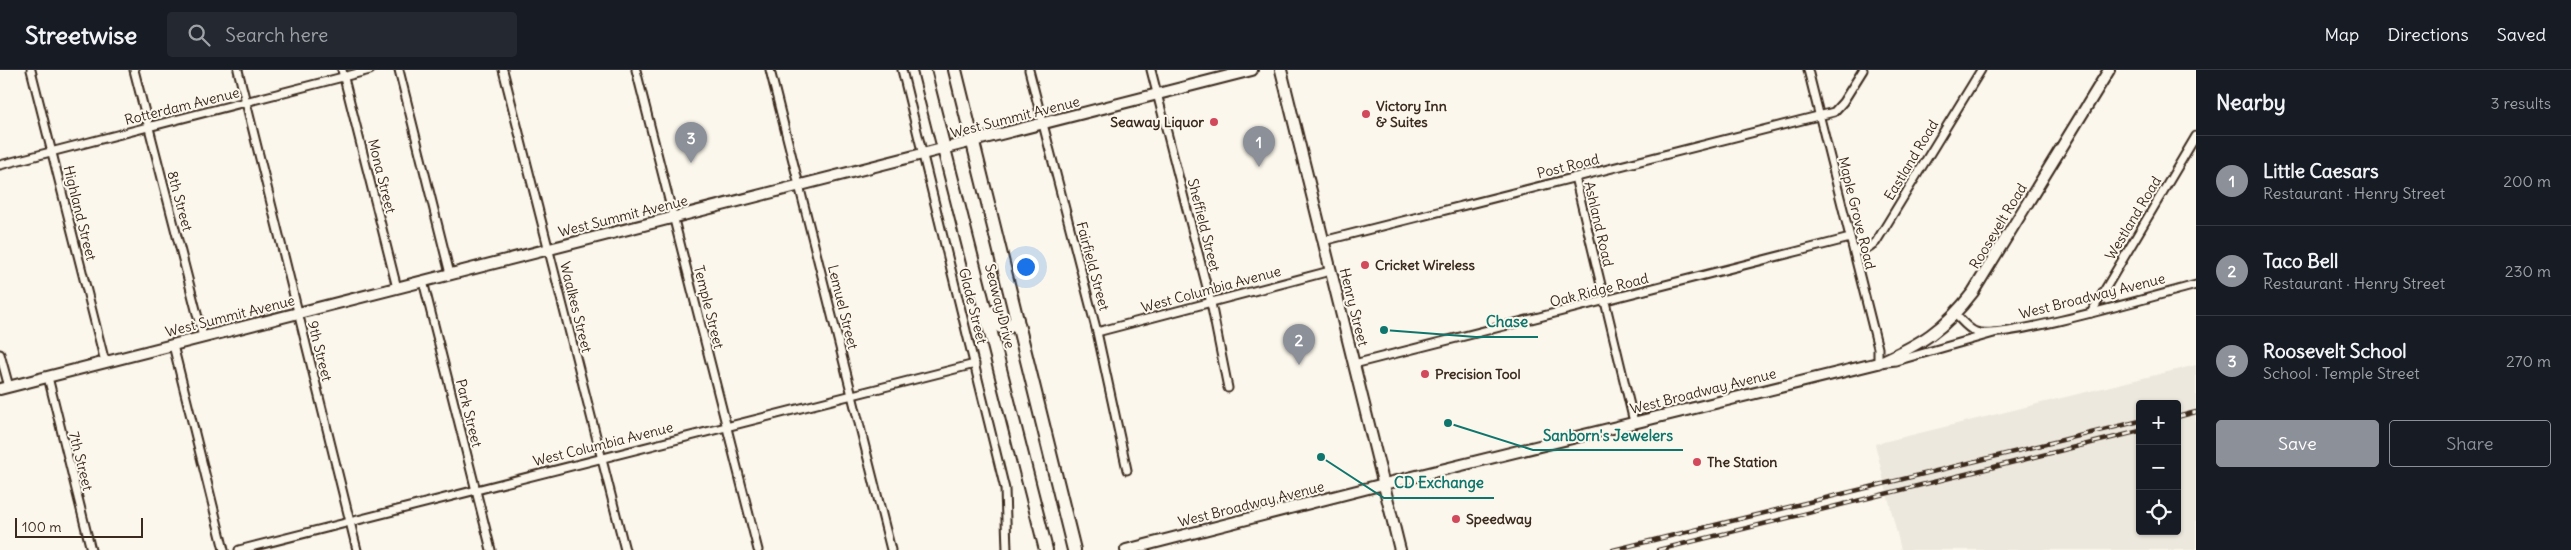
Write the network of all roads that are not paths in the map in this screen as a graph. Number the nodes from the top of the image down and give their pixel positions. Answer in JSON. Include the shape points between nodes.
{"nodes":[{"id":1,"x":31,"y":70,"type":"edge"},
{"id":2,"x":134,"y":70,"type":"edge"},
{"id":3,"x":238,"y":70,"type":"edge"},
{"id":4,"x":370,"y":70,"type":"edge"},
{"id":5,"x":399,"y":70,"type":"edge"},
{"id":6,"x":503,"y":70,"type":"edge"},
{"id":7,"x":636,"y":70,"type":"edge"},
{"id":8,"x":770,"y":70,"type":"edge"},
{"id":9,"x":902,"y":70,"type":"edge"},
{"id":10,"x":924,"y":70,"type":"edge"},
{"id":11,"x":930,"y":70,"type":"edge"},
{"id":12,"x":948,"y":70,"type":"edge"},
{"id":13,"x":955,"y":70,"type":"edge"},
{"id":14,"x":1029,"y":70,"type":"edge"},
{"id":15,"x":1151,"y":70,"type":"edge"},
{"id":16,"x":1252,"y":70,"type":"edge"},
{"id":17,"x":1281,"y":70,"type":"edge"},
{"id":18,"x":1808,"y":70,"type":"edge"},
{"id":19,"x":1863,"y":70,"type":"edge"},
{"id":20,"x":1981,"y":70,"type":"edge"},
{"id":21,"x":2109,"y":70,"type":"edge"},
{"id":22,"x":343,"y":73,"type":"edge"},
{"id":23,"x":1158,"y":95,"type":"junction"},
{"id":24,"x":246,"y":102,"type":"junction"},
{"id":25,"x":966,"y":114,"type":"junction"},
{"id":26,"x":1819,"y":116,"type":"junction"},
{"id":27,"x":1043,"y":124,"type":"junction"},
{"id":28,"x":148,"y":127,"type":"junction"},
{"id":29,"x":2196,"y":136,"type":"edge"},
{"id":30,"x":973,"y":142,"type":"junction"},
{"id":31,"x":947,"y":148,"type":"junction"},
{"id":32,"x":52,"y":152,"type":"junction"},
{"id":33,"x":923,"y":154,"type":"junction"},
{"id":34,"x":0,"y":165,"type":"edge"},
{"id":35,"x":1576,"y":177,"type":"junction"},
{"id":36,"x":799,"y":186,"type":"junction"},
{"id":37,"x":674,"y":218,"type":"junction"},
{"id":38,"x":1850,"y":238,"type":"junction"},
{"id":39,"x":1323,"y":241,"type":"junction"},
{"id":40,"x":549,"y":249,"type":"junction"},
{"id":41,"x":1854,"y":251,"type":"junction"},
{"id":42,"x":1330,"y":270,"type":"junction"},
{"id":43,"x":450,"y":274,"type":"junction"},
{"id":44,"x":422,"y":281,"type":"junction"},
{"id":45,"x":2196,"y":285,"type":"edge"},
{"id":46,"x":397,"y":288,"type":"junction"},
{"id":47,"x":1605,"y":302,"type":"junction"},
{"id":48,"x":1211,"y":303,"type":"junction"},
{"id":49,"x":298,"y":313,"type":"junction"},
{"id":50,"x":2091,"y":313,"type":"junction"},
{"id":51,"x":1956,"y":315,"type":"junction"},
{"id":52,"x":1017,"y":320,"type":"junction"},
{"id":53,"x":1097,"y":332,"type":"junction"},
{"id":54,"x":1994,"y":333,"type":"junction"},
{"id":55,"x":203,"y":337,"type":"junction"},
{"id":56,"x":172,"y":345,"type":"junction"},
{"id":57,"x":0,"y":354,"type":"edge"},
{"id":58,"x":105,"y":362,"type":"junction"},
{"id":59,"x":1878,"y":363,"type":"junction"},
{"id":60,"x":975,"y":364,"type":"junction"},
{"id":61,"x":1354,"y":364,"type":"junction"},
{"id":62,"x":48,"y":377,"type":"junction"},
{"id":63,"x":4,"y":388,"type":"edge"},
{"id":64,"x":1228,"y":388,"type":"dead end"},
{"id":65,"x":852,"y":395,"type":"junction"},
{"id":66,"x":1634,"y":422,"type":"junction"},
{"id":67,"x":726,"y":426,"type":"junction"},
{"id":68,"x":602,"y":457,"type":"junction"},
{"id":69,"x":1127,"y":470,"type":"dead end"},
{"id":70,"x":1384,"y":484,"type":"junction"},
{"id":71,"x":476,"y":490,"type":"junction"},
{"id":72,"x":350,"y":522,"type":"junction"},
{"id":73,"x":91,"y":550,"type":"edge"},
{"id":74,"x":224,"y":550,"type":"edge"},
{"id":75,"x":239,"y":550,"type":"edge"},
{"id":76,"x":358,"y":550,"type":"edge"},
{"id":77,"x":491,"y":550,"type":"edge"},
{"id":78,"x":625,"y":550,"type":"edge"},
{"id":79,"x":758,"y":550,"type":"edge"},
{"id":80,"x":891,"y":550,"type":"edge"},
{"id":81,"x":1008,"y":550,"type":"edge"},
{"id":82,"x":1046,"y":550,"type":"edge"},
{"id":83,"x":1074,"y":550,"type":"edge"},
{"id":84,"x":1126,"y":550,"type":"edge"},
{"id":85,"x":1400,"y":550,"type":"edge"}],
"edges":[{"from":1,"to":32,"type":"street","name":"Highland Street"},
{"from":2,"to":28,"type":"street","name":"8th Street"},
{"from":3,"to":24,"type":"street","name":"9th Street"},
{"from":4,"to":22,"type":"street","name":"Rotterdam Avenue"},
{"from":5,"to":43,"type":"street"},
{"from":6,"to":40,"type":"street","name":"Waalkes Street"},
{"from":7,"to":37,"type":"street","name":"Temple Street"},
{"from":8,"to":36,"type":"street","name":"Lemuel Street"},
{"from":9,"to":33,"type":"street","name":"Glade Street"},
{"from":10,"to":31,"type":"highway","name":"Seaway Drive"},
{"from":11,"to":31,"type":"highway"},
{"from":12,"to":25,"type":"highway","via":[[955,94]]},
{"from":13,"to":25,"type":"highway","name":"Seaway Drive"},
{"from":14,"to":27,"type":"street","name":"Fairfield Street"},
{"from":15,"to":23,"type":"street","name":"Sheffield Street"},
{"from":16,"to":23,"type":"street","name":"West Summit Avenue"},
{"from":17,"to":39,"type":"street","name":"Henry Street"},
{"from":18,"to":26,"type":"street","name":"Maple Grove Road"},
{"from":19,"to":26,"type":"street","name":"Post Road","via":[[1838,109]]},
{"from":20,"to":41,"type":"street","name":"Eastland Road","via":[[1876,242]]},
{"from":21,"to":51,"type":"street","name":"Roosevelt Road","via":[[1986,273]]},
{"from":22,"to":24,"type":"street","name":"Rotterdam Avenue"},
{"from":22,"to":46,"type":"street","name":"Mona Street"},
{"from":23,"to":27,"type":"street","name":"West Summit Avenue"},
{"from":23,"to":48,"type":"street","name":"Sheffield Street"},
{"from":24,"to":28,"type":"street","name":"Rotterdam Avenue"},
{"from":24,"to":49,"type":"street","name":"9th Street"},
{"from":25,"to":30,"type":"highway","name":"Seaway Drive"},
{"from":26,"to":35,"type":"street","name":"Post Road"},
{"from":26,"to":38,"type":"street","name":"Maple Grove Road"},
{"from":27,"to":30,"type":"street","name":"West Summit Avenue"},
{"from":27,"to":53,"type":"street","name":"Fairfield Street"},
{"from":28,"to":32,"type":"street","name":"Rotterdam Avenue"},
{"from":28,"to":55,"type":"street","name":"8th Street"},
{"from":29,"to":50,"type":"street","name":"Westland Road"},
{"from":30,"to":31,"type":"street","name":"West Summit Avenue"},
{"from":30,"to":52,"type":"highway","name":"Seaway Drive"},
{"from":31,"to":33,"type":"street","name":"West Summit Avenue"},
{"from":31,"to":52,"type":"highway","via":[[996,322],[1006,327]]},
{"from":31,"to":82,"type":"highway","name":"Seaway Drive"},
{"from":32,"to":34,"type":"street","name":"Rotterdam Avenue"},
{"from":32,"to":58,"type":"street","name":"Highland Street"},
{"from":33,"to":36,"type":"street","name":"West Summit Avenue"},
{"from":33,"to":60,"type":"street","name":"Glade Street"},
{"from":35,"to":39,"type":"street","name":"Post Road"},
{"from":35,"to":47,"type":"street","name":"Ashland Road"},
{"from":36,"to":37,"type":"street","name":"West Summit Avenue"},
{"from":36,"to":65,"type":"street","name":"Lemuel Street"},
{"from":37,"to":40,"type":"street","name":"West Summit Avenue"},
{"from":37,"to":67,"type":"street","name":"Temple Street"},
{"from":38,"to":41,"type":"street","name":"Maple Grove Road"},
{"from":38,"to":47,"type":"street","name":"Oak Ridge Road"},
{"from":39,"to":42,"type":"street","name":"Henry Street"},
{"from":40,"to":43,"type":"street","name":"West Summit Avenue"},
{"from":40,"to":68,"type":"street","name":"Waalkes Street"},
{"from":41,"to":59,"type":"street","name":"Maple Grove Road","via":[[1878,348]]},
{"from":42,"to":48,"type":"street","name":"West Columbia Avenue"},
{"from":42,"to":61,"type":"street","name":"Henry Street"},
{"from":43,"to":44,"type":"street","name":"West Summit Avenue"},
{"from":44,"to":46,"type":"street","name":"West Summit Avenue"},
{"from":44,"to":71,"type":"street","name":"Park Street"},
{"from":45,"to":50,"type":"street","name":"West Broadway Avenue"},
{"from":46,"to":49,"type":"street","name":"West Summit Avenue"},
{"from":47,"to":61,"type":"street","name":"Oak Ridge Road"},
{"from":47,"to":66,"type":"street","name":"Ashland Road"},
{"from":48,"to":53,"type":"street","name":"West Columbia Avenue"},
{"from":48,"to":64,"type":"street","name":"Sheffield Street"},
{"from":49,"to":55,"type":"street","name":"West Summit Avenue"},
{"from":49,"to":72,"type":"street","name":"9th Street"},
{"from":50,"to":54,"type":"street","name":"West Broadway Avenue"},
{"from":51,"to":54,"type":"street","name":"West Broadway Avenue","via":[[1977,332]]},
{"from":51,"to":59,"type":"street","name":"Roosevelt Road","via":[[1936,333]]},
{"from":52,"to":83,"type":"highway","name":"Seaway Drive"},
{"from":53,"to":69,"type":"street","name":"Fairfield Street"},
{"from":54,"to":59,"type":"street","name":"West Broadway Avenue","via":[[1896,361]]},
{"from":55,"to":56,"type":"street","name":"West Summit Avenue"},
{"from":56,"to":58,"type":"street","name":"West Summit Avenue"},
{"from":56,"to":74,"type":"street"},
{"from":57,"to":63,"type":"street"},
{"from":58,"to":62,"type":"street","name":"West Summit Avenue"},
{"from":59,"to":66,"type":"street","name":"West Broadway Avenue"},
{"from":60,"to":65,"type":"street","name":"West Columbia Avenue"},
{"from":60,"to":81,"type":"street","name":"Glade Street","via":[[1005,489]]},
{"from":61,"to":70,"type":"street","name":"Henry Street"},
{"from":62,"to":63,"type":"street","name":"West Summit Avenue"},
{"from":62,"to":73,"type":"street","name":"7th Street"},
{"from":65,"to":67,"type":"street","name":"West Columbia Avenue"},
{"from":65,"to":80,"type":"street","name":"Lemuel Street"},
{"from":66,"to":70,"type":"street","name":"West Broadway Avenue"},
{"from":67,"to":68,"type":"street","name":"West Columbia Avenue"},
{"from":67,"to":79,"type":"street","name":"Temple Street"},
{"from":68,"to":71,"type":"street","name":"West Columbia Avenue"},
{"from":68,"to":78,"type":"street","name":"Waalkes Street"},
{"from":70,"to":84,"type":"street","name":"West Broadway Avenue"},
{"from":70,"to":85,"type":"street","name":"Henry Street"},
{"from":71,"to":72,"type":"street","name":"West Columbia Avenue"},
{"from":71,"to":77,"type":"street","name":"Park Street"},
{"from":72,"to":75,"type":"street","name":"West Columbia Avenue"},
{"from":72,"to":76,"type":"street","name":"9th Street"}]}
